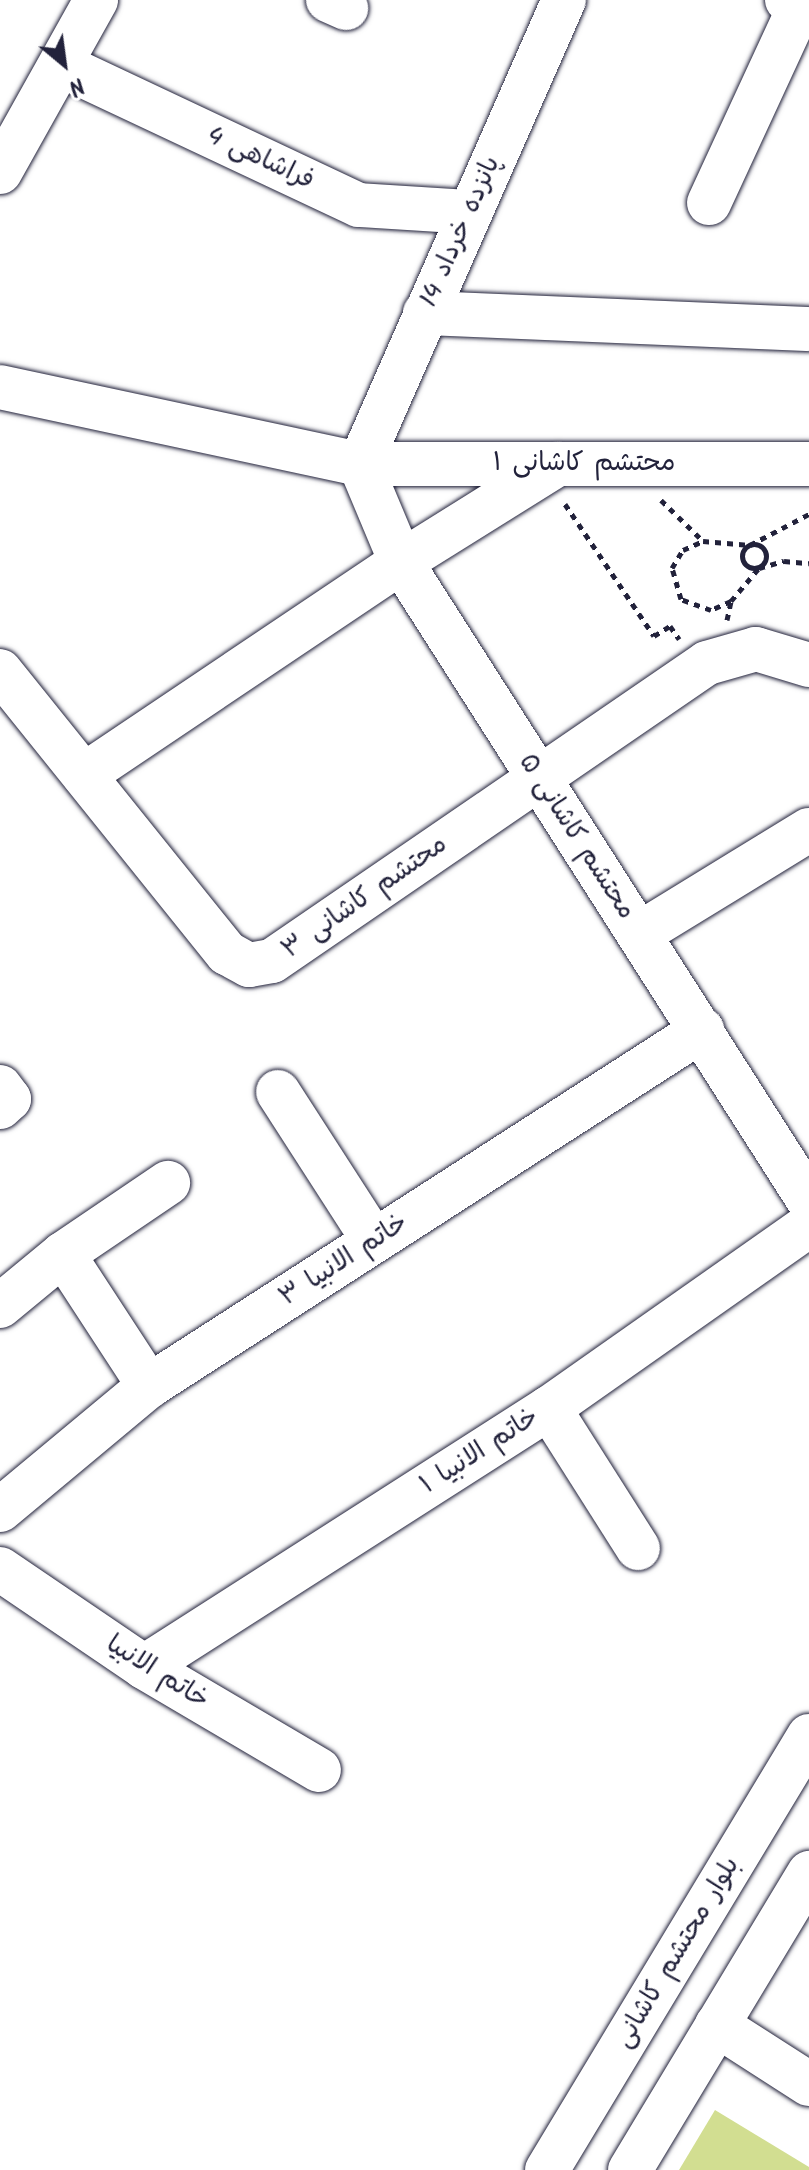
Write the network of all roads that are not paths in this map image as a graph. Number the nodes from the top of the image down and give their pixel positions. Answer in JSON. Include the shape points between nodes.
{"nodes":[{"id":1,"x":96,"y":0,"type":"edge"},
{"id":2,"x":564,"y":0,"type":"edge"},
{"id":3,"x":798,"y":7,"type":"edge"},
{"id":4,"x":61,"y":65,"type":"junction"},
{"id":5,"x":0,"y":172,"type":"edge"},
{"id":6,"x":709,"y":203,"type":"dead end"},
{"id":7,"x":470,"y":212,"type":"junction"},
{"id":8,"x":425,"y":313,"type":"junction"},
{"id":9,"x":809,"y":329,"type":"edge"},
{"id":10,"x":0,"y":387,"type":"edge"},
{"id":11,"x":360,"y":464,"type":"junction"},
{"id":12,"x":809,"y":464,"type":"edge"},
{"id":13,"x":557,"y":477,"type":"junction"},
{"id":14,"x":401,"y":562,"type":"junction"},
{"id":15,"x":809,"y":665,"type":"edge"},
{"id":16,"x":0,"y":671,"type":"edge"},
{"id":17,"x":84,"y":775,"type":"junction"},
{"id":18,"x":538,"y":779,"type":"junction"},
{"id":19,"x":809,"y":830,"type":"edge"},
{"id":20,"x":639,"y":934,"type":"junction"},
{"id":21,"x":702,"y":1030,"type":"junction"},
{"id":22,"x":278,"y":1092,"type":"dead end"},
{"id":23,"x":168,"y":1183,"type":"dead end"},
{"id":24,"x":809,"y":1201,"type":"edge"},
{"id":25,"x":809,"y":1225,"type":"edge"},
{"id":26,"x":374,"y":1241,"type":"junction"},
{"id":27,"x":63,"y":1254,"type":"junction"},
{"id":28,"x":0,"y":1306,"type":"edge"},
{"id":29,"x":149,"y":1386,"type":"junction"},
{"id":30,"x":549,"y":1408,"type":"junction"},
{"id":31,"x":0,"y":1510,"type":"edge"},
{"id":32,"x":638,"y":1548,"type":"dead end"},
{"id":33,"x":0,"y":1569,"type":"edge"},
{"id":34,"x":144,"y":1667,"type":"junction"},
{"id":35,"x":809,"y":1736,"type":"edge"},
{"id":36,"x":319,"y":1770,"type":"dead end"},
{"id":37,"x":809,"y":1873,"type":"edge"},
{"id":38,"x":717,"y":2025,"type":"junction"},
{"id":39,"x":809,"y":2084,"type":"edge"},
{"id":40,"x":547,"y":2170,"type":"edge"},
{"id":41,"x":630,"y":2170,"type":"edge"}],
"edges":[{"from":1,"to":4,"type":"street"},
{"from":2,"to":7,"type":"street","name":"پانزده خرداد 14"},
{"from":3,"to":6,"type":"street"},
{"from":4,"to":5,"type":"street"},
{"from":4,"to":7,"type":"street","name":"فراشاهی 4","via":[[359,205]]},
{"from":7,"to":8,"type":"street","name":"پانزده خرداد 14"},
{"from":8,"to":9,"type":"street"},
{"from":8,"to":11,"type":"street","name":"پانزده خرداد 14"},
{"from":10,"to":11,"type":"street","name":"محتشم کاشانی ۱"},
{"from":11,"to":13,"type":"street","name":"محتشم کاشانی ۱"},
{"from":11,"to":14,"type":"street","name":"محتشم کاشانی ۵"},
{"from":12,"to":13,"type":"street","name":"محتشم کاشانی ۱"},
{"from":13,"to":14,"type":"street"},
{"from":14,"to":17,"type":"street"},
{"from":14,"to":18,"type":"street","name":"محتشم کاشانی ۵"},
{"from":15,"to":18,"type":"street","name":"محتشم کاشانی ۳","via":[[756,649],[707,663]]},
{"from":16,"to":17,"type":"street","name":"محتشم کاشانی ۳"},
{"from":17,"to":18,"type":"street","name":"محتشم کاشانی ۳","via":[[227,953],[249,965],[272,961]]},
{"from":18,"to":20,"type":"street","name":"محتشم کاشانی ۵"},
{"from":19,"to":20,"type":"street"},
{"from":20,"to":21,"type":"street","name":"محتشم کاشانی ۵"},
{"from":21,"to":24,"type":"street","name":"محتشم کاشانی ۵"},
{"from":21,"to":26,"type":"street","name":"خاتم الانبیا ۳"},
{"from":22,"to":26,"type":"street"},
{"from":23,"to":27,"type":"street"},
{"from":25,"to":30,"type":"street","name":"خاتم الانبیا ۱"},
{"from":26,"to":29,"type":"street","name":"خاتم الانبیا ۳"},
{"from":27,"to":28,"type":"street"},
{"from":27,"to":29,"type":"street"},
{"from":29,"to":31,"type":"street","name":"خاتم الانبیا ۳"},
{"from":30,"to":32,"type":"street"},
{"from":30,"to":34,"type":"street","name":"خاتم الانبیا ۱"},
{"from":33,"to":34,"type":"street","name":"خاتم الانبیا"},
{"from":34,"to":36,"type":"street","name":"خاتم الانبیا"},
{"from":35,"to":40,"type":"street","name":"بلوار محتشم کاشانی"},
{"from":37,"to":38,"type":"street"},
{"from":38,"to":39,"type":"street"},
{"from":38,"to":41,"type":"street"}]}
